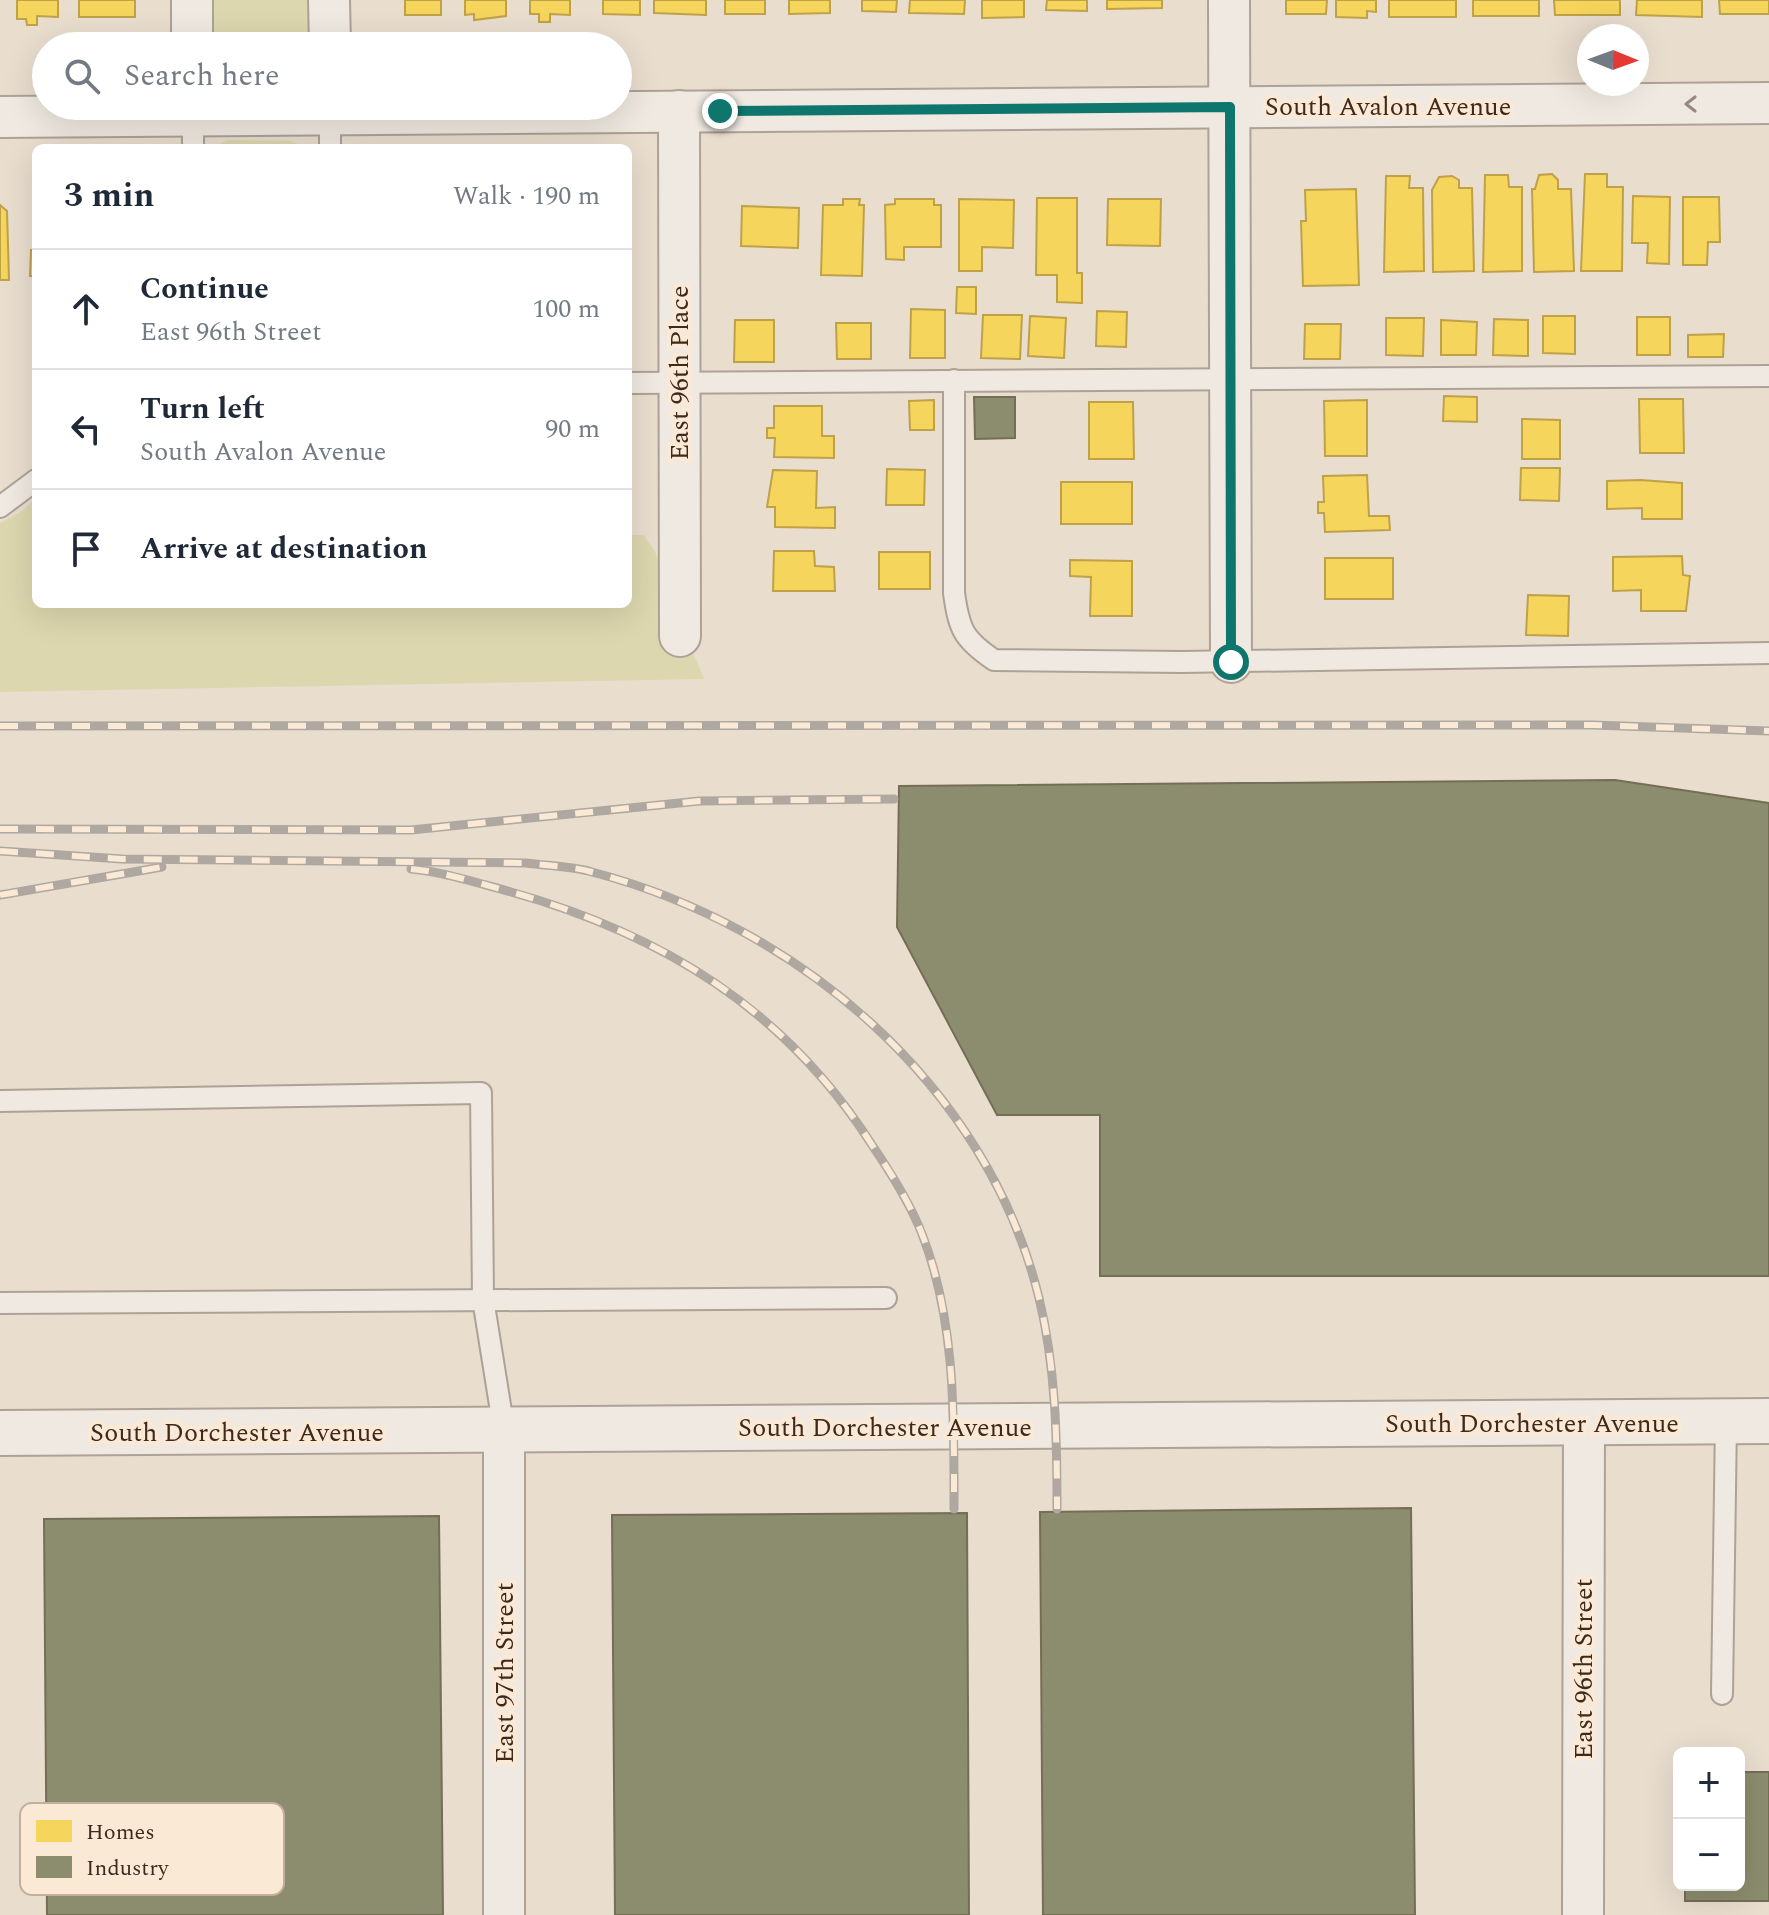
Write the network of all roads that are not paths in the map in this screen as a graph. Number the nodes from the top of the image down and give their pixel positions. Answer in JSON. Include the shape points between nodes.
{"nodes":[{"id":1,"x":192,"y":0,"type":"edge"},
{"id":2,"x":329,"y":0,"type":"edge"},
{"id":3,"x":1229,"y":0,"type":"edge"},
{"id":4,"x":192,"y":32,"type":"edge"},
{"id":5,"x":330,"y":32,"type":"edge"},
{"id":6,"x":1769,"y":103,"type":"edge"},
{"id":7,"x":1230,"y":107,"type":"junction"},
{"id":8,"x":679,"y":111,"type":"junction"},
{"id":9,"x":632,"y":113,"type":"edge"},
{"id":10,"x":0,"y":117,"type":"edge"},
{"id":11,"x":32,"y":118,"type":"edge"},
{"id":12,"x":96,"y":120,"type":"edge"},
{"id":13,"x":417,"y":120,"type":"edge"},
{"id":14,"x":193,"y":123,"type":"edge"},
{"id":15,"x":330,"y":123,"type":"edge"},
{"id":16,"x":1769,"y":376,"type":"edge"},
{"id":17,"x":1230,"y":377,"type":"junction"},
{"id":18,"x":954,"y":380,"type":"junction"},
{"id":19,"x":679,"y":382,"type":"junction"},
{"id":20,"x":632,"y":383,"type":"edge"},
{"id":21,"x":32,"y":483,"type":"edge"},
{"id":22,"x":0,"y":507,"type":"edge"},
{"id":23,"x":680,"y":636,"type":"dead end"},
{"id":24,"x":1769,"y":653,"type":"edge"},
{"id":25,"x":1231,"y":662,"type":"junction"},
{"id":26,"x":0,"y":1101,"type":"edge"},
{"id":27,"x":886,"y":1298,"type":"dead end"},
{"id":28,"x":483,"y":1299,"type":"junction"},
{"id":29,"x":0,"y":1303,"type":"edge"},
{"id":30,"x":1769,"y":1421,"type":"edge"},
{"id":31,"x":1726,"y":1422,"type":"junction"},
{"id":32,"x":1584,"y":1423,"type":"junction"},
{"id":33,"x":504,"y":1430,"type":"junction"},
{"id":34,"x":0,"y":1433,"type":"edge"},
{"id":35,"x":1722,"y":1694,"type":"dead end"},
{"id":36,"x":504,"y":1915,"type":"edge"},
{"id":37,"x":1583,"y":1915,"type":"edge"}],
"edges":[{"from":1,"to":4,"type":"street"},
{"from":2,"to":5,"type":"street"},
{"from":3,"to":7,"type":"street"},
{"from":6,"to":7,"type":"street","name":"South Avalon Avenue","one_way":true},
{"from":7,"to":8,"type":"street","name":"South Avalon Avenue"},
{"from":7,"to":17,"type":"street"},
{"from":8,"to":9,"type":"street","name":"South Avalon Avenue"},
{"from":8,"to":19,"type":"street","name":"East 96th Place"},
{"from":10,"to":11,"type":"street","name":"South Avalon Avenue"},
{"from":12,"to":14,"type":"street","name":"South Avalon Avenue"},
{"from":13,"to":15,"type":"street","name":"South Avalon Avenue"},
{"from":14,"to":15,"type":"street","name":"South Avalon Avenue"},
{"from":16,"to":17,"type":"lane"},
{"from":17,"to":18,"type":"lane"},
{"from":17,"to":25,"type":"street"},
{"from":18,"to":19,"type":"lane"},
{"from":18,"to":25,"type":"lane","via":[[954,593],[958,622],[969,642],[994,660],[1031,663]]},
{"from":19,"to":20,"type":"lane"},
{"from":19,"to":23,"type":"street","name":"East 96th Place"},
{"from":21,"to":22,"type":"lane"},
{"from":24,"to":25,"type":"lane"},
{"from":26,"to":28,"type":"lane","via":[[481,1093]]},
{"from":27,"to":28,"type":"lane"},
{"from":28,"to":29,"type":"lane"},
{"from":28,"to":33,"type":"lane"},
{"from":30,"to":31,"type":"street","name":"South Dorchester Avenue"},
{"from":31,"to":32,"type":"street","name":"South Dorchester Avenue"},
{"from":31,"to":35,"type":"lane"},
{"from":32,"to":33,"type":"street","name":"South Dorchester Avenue"},
{"from":32,"to":37,"type":"street","name":"East 96th Street"},
{"from":33,"to":34,"type":"street","name":"South Dorchester Avenue"},
{"from":33,"to":36,"type":"street","name":"East 97th Street"}]}
